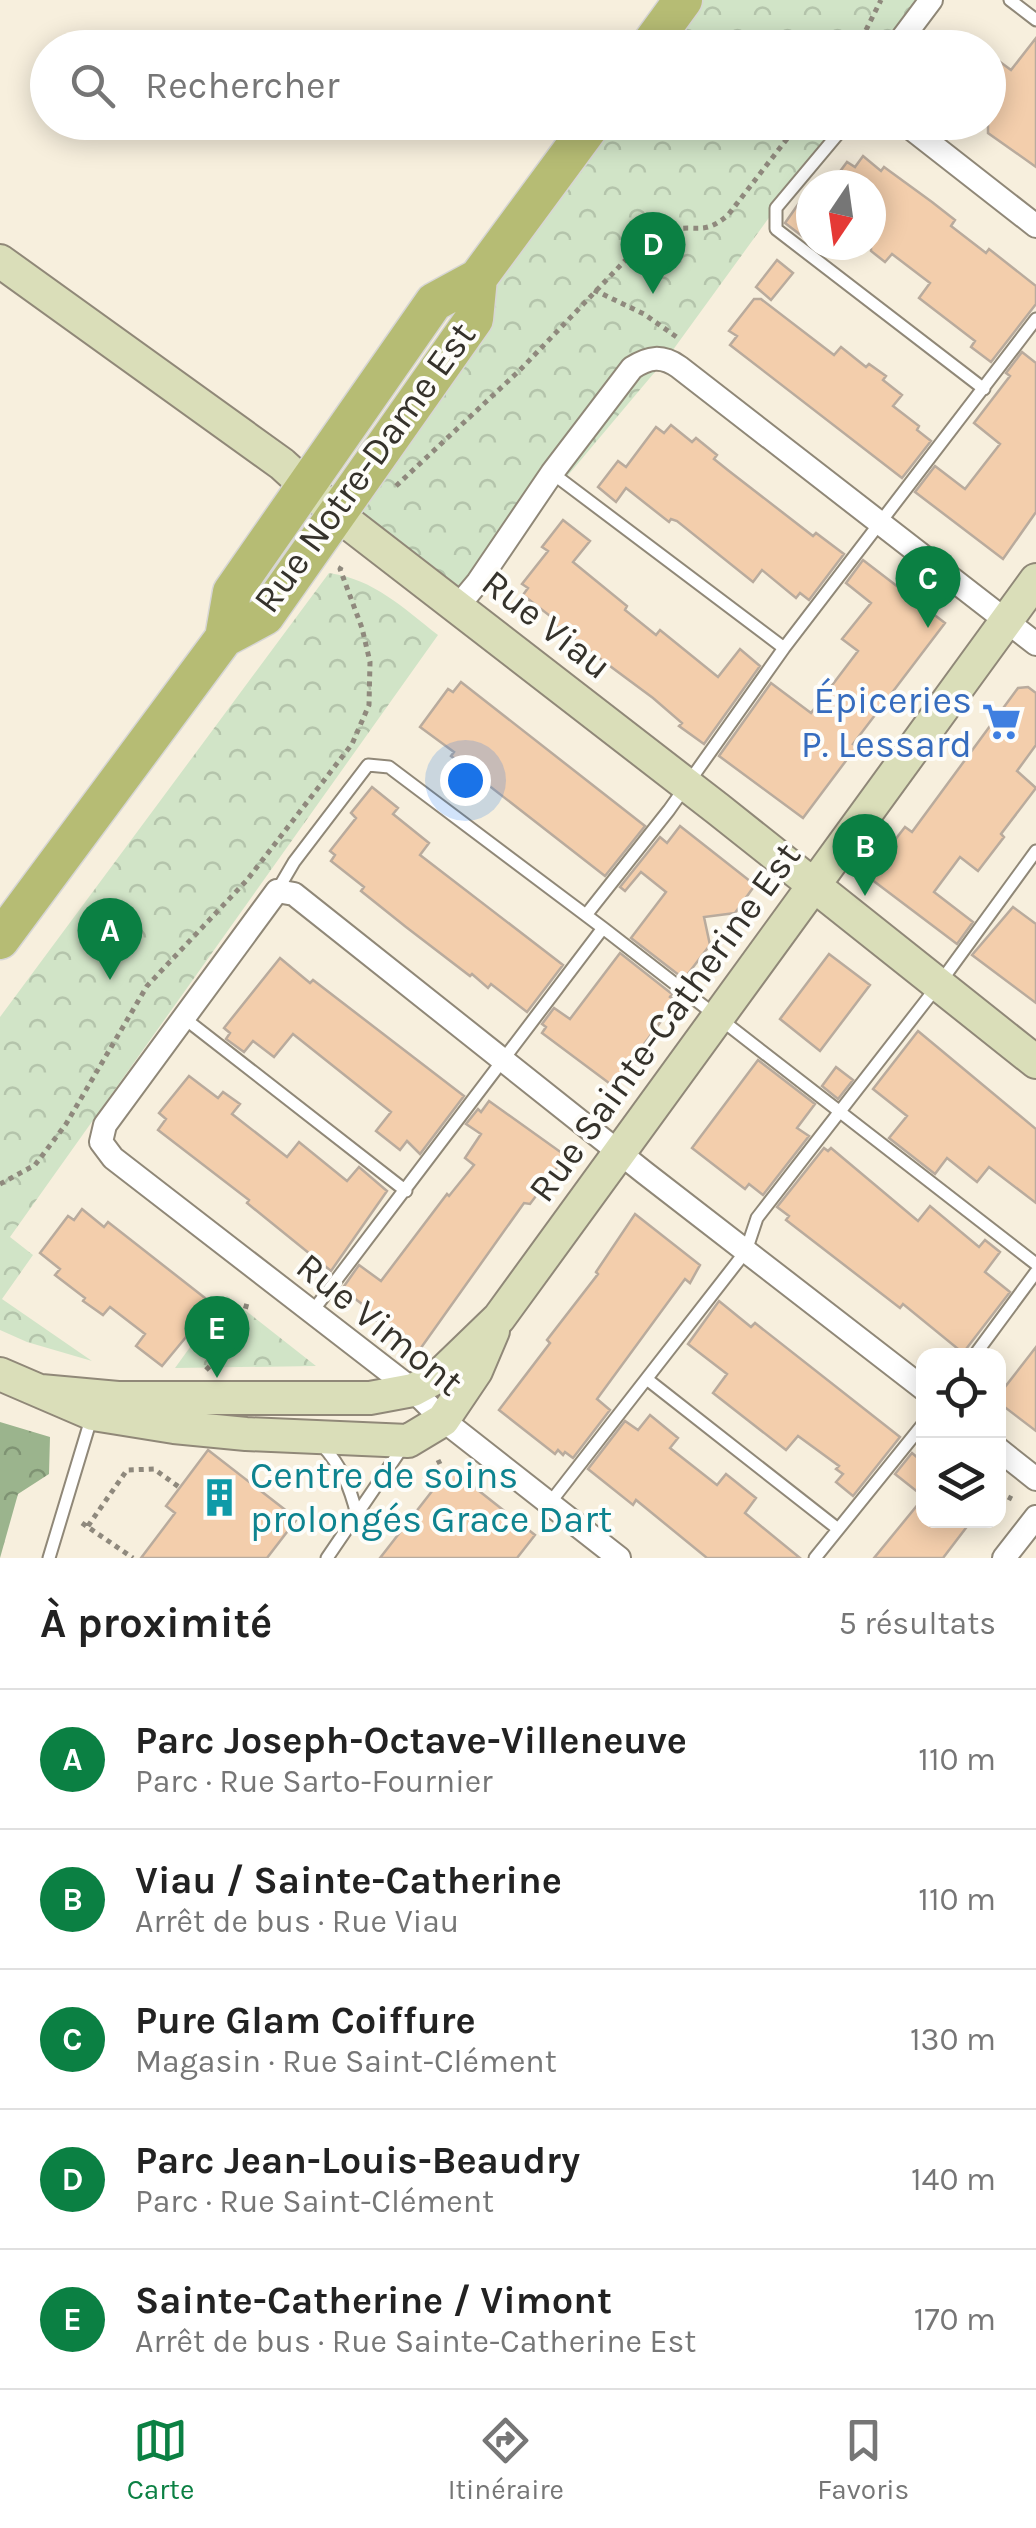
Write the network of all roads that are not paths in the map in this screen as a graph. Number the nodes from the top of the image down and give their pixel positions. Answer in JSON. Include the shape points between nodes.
{"nodes":[{"id":1,"x":683,"y":0,"type":"edge"},
{"id":2,"x":931,"y":0,"type":"edge"},
{"id":3,"x":1010,"y":0,"type":"edge"},
{"id":4,"x":1036,"y":20,"type":"edge"},
{"id":5,"x":661,"y":30,"type":"edge"},
{"id":6,"x":909,"y":30,"type":"edge"},
{"id":7,"x":580,"y":140,"type":"edge"},
{"id":8,"x":833,"y":140,"type":"edge"},
{"id":9,"x":926,"y":140,"type":"edge"},
{"id":10,"x":1036,"y":226,"type":"edge"},
{"id":11,"x":0,"y":261,"type":"edge"},
{"id":12,"x":478,"y":278,"type":"junction"},
{"id":13,"x":1036,"y":319,"type":"edge"},
{"id":14,"x":984,"y":389,"type":"junction"},
{"id":15,"x":552,"y":473,"type":"junction"},
{"id":16,"x":307,"y":487,"type":"junction"},
{"id":17,"x":338,"y":515,"type":"junction"},
{"id":18,"x":880,"y":522,"type":"junction"},
{"id":19,"x":1036,"y":580,"type":"edge"},
{"id":20,"x":458,"y":606,"type":"junction"},
{"id":21,"x":1007,"y":620,"type":"junction"},
{"id":22,"x":224,"y":638,"type":"junction"},
{"id":23,"x":1036,"y":644,"type":"edge"},
{"id":24,"x":784,"y":648,"type":"junction"},
{"id":25,"x":688,"y":785,"type":"junction"},
{"id":26,"x":1036,"y":851,"type":"edge"},
{"id":27,"x":814,"y":884,"type":"junction"},
{"id":28,"x":277,"y":891,"type":"junction"},
{"id":29,"x":586,"y":915,"type":"junction"},
{"id":30,"x":603,"y":928,"type":"junction"},
{"id":31,"x":0,"y":940,"type":"edge"},
{"id":32,"x":939,"y":984,"type":"junction"},
{"id":33,"x":718,"y":1017,"type":"junction"},
{"id":34,"x":184,"y":1018,"type":"junction"},
{"id":35,"x":504,"y":1060,"type":"junction"},
{"id":36,"x":1036,"y":1062,"type":"edge"},
{"id":37,"x":840,"y":1113,"type":"junction"},
{"id":38,"x":620,"y":1152,"type":"junction"},
{"id":39,"x":406,"y":1190,"type":"junction"},
{"id":40,"x":746,"y":1251,"type":"junction"},
{"id":41,"x":1034,"y":1258,"type":"edge"},
{"id":42,"x":1036,"y":1272,"type":"edge"},
{"id":43,"x":312,"y":1312,"type":"junction"},
{"id":44,"x":498,"y":1318,"type":"junction"},
{"id":45,"x":980,"y":1348,"type":"edge"},
{"id":46,"x":0,"y":1374,"type":"edge"},
{"id":47,"x":648,"y":1380,"type":"junction"},
{"id":48,"x":916,"y":1383,"type":"edge"},
{"id":49,"x":413,"y":1390,"type":"junction"},
{"id":50,"x":95,"y":1406,"type":"junction"},
{"id":51,"x":443,"y":1420,"type":"junction"},
{"id":52,"x":916,"y":1432,"type":"edge"},
{"id":53,"x":316,"y":1438,"type":"junction"},
{"id":54,"x":408,"y":1441,"type":"junction"},
{"id":55,"x":1006,"y":1455,"type":"edge"},
{"id":56,"x":1036,"y":1479,"type":"edge"},
{"id":57,"x":549,"y":1504,"type":"junction"},
{"id":58,"x":357,"y":1515,"type":"junction"},
{"id":59,"x":1036,"y":1518,"type":"edge"},
{"id":60,"x":838,"y":1529,"type":"junction"},
{"id":61,"x":48,"y":1558,"type":"edge"},
{"id":62,"x":327,"y":1558,"type":"edge"},
{"id":63,"x":618,"y":1558,"type":"edge"},
{"id":64,"x":815,"y":1558,"type":"edge"},
{"id":65,"x":1004,"y":1558,"type":"edge"}],
"edges":[{"from":1,"to":5,"type":"main road"},
{"from":2,"to":6,"type":"street"},
{"from":3,"to":4,"type":"lane"},
{"from":7,"to":12,"type":"main road","name":"Rue Notre-Dame Est"},
{"from":8,"to":14,"type":"lane","via":[[776,208],[776,229]]},
{"from":9,"to":10,"type":"street"},
{"from":11,"to":16,"type":"street","name":"Rue Viau"},
{"from":12,"to":16,"type":"main road","name":"Rue Notre-Dame Est","via":[[434,302]]},
{"from":12,"to":17,"type":"main road","name":"Rue Notre-Dame Est","via":[[474,318]]},
{"from":13,"to":14,"type":"lane"},
{"from":14,"to":18,"type":"lane"},
{"from":15,"to":18,"type":"street","via":[[632,368],[659,358]]},
{"from":15,"to":20,"type":"street"},
{"from":15,"to":24,"type":"lane"},
{"from":16,"to":17,"type":"street","name":"Rue Viau"},
{"from":16,"to":22,"type":"main road","name":"Rue Notre-Dame Est","via":[[232,592]]},
{"from":17,"to":20,"type":"street","name":"Rue Viau"},
{"from":17,"to":22,"type":"main road","name":"Rue Notre-Dame Est","via":[[265,616]]},
{"from":18,"to":21,"type":"street"},
{"from":18,"to":24,"type":"lane"},
{"from":19,"to":21,"type":"street","name":"Rue Sainte-Catherine Est"},
{"from":20,"to":25,"type":"street","name":"Rue Viau"},
{"from":21,"to":23,"type":"street"},
{"from":21,"to":27,"type":"street","name":"Rue Sainte-Catherine Est"},
{"from":22,"to":31,"type":"main road","name":"Rue Notre-Dame Est"},
{"from":24,"to":25,"type":"lane"},
{"from":25,"to":27,"type":"street","name":"Rue Viau"},
{"from":25,"to":29,"type":"lane"},
{"from":26,"to":32,"type":"lane"},
{"from":27,"to":32,"type":"street","name":"Rue Viau"},
{"from":27,"to":33,"type":"street","name":"Rue Sainte-Catherine Est"},
{"from":28,"to":29,"type":"lane","via":[[368,765],[389,767]]},
{"from":28,"to":34,"type":"street"},
{"from":28,"to":35,"type":"street","via":[[294,894]]},
{"from":29,"to":30,"type":"lane"},
{"from":30,"to":33,"type":"lane"},
{"from":30,"to":35,"type":"lane"},
{"from":32,"to":36,"type":"street","name":"Rue Viau"},
{"from":32,"to":37,"type":"lane"},
{"from":33,"to":37,"type":"lane"},
{"from":33,"to":38,"type":"street","name":"Rue Sainte-Catherine Est"},
{"from":34,"to":39,"type":"lane"},
{"from":34,"to":43,"type":"street","name":"Rue Vimont","via":[[105,1125],[102,1142],[113,1158]]},
{"from":35,"to":38,"type":"street"},
{"from":35,"to":39,"type":"lane"},
{"from":37,"to":40,"type":"lane","via":[[757,1218]]},
{"from":37,"to":41,"type":"lane"},
{"from":38,"to":40,"type":"street"},
{"from":38,"to":44,"type":"street","name":"Rue Sainte-Catherine Est"},
{"from":39,"to":43,"type":"lane"},
{"from":40,"to":47,"type":"lane"},
{"from":40,"to":48,"type":"street"},
{"from":42,"to":45,"type":"lane"},
{"from":43,"to":49,"type":"street","name":"Rue Vimont"},
{"from":44,"to":49,"type":"street","name":"Rue Sainte-Catherine Est","via":[[438,1376]]},
{"from":44,"to":51,"type":"street","name":"Rue Sainte-Catherine Est","via":[[476,1371]]},
{"from":46,"to":50,"type":"street","name":"Rue Sainte-Catherine Est"},
{"from":47,"to":57,"type":"lane"},
{"from":47,"to":60,"type":"lane"},
{"from":49,"to":50,"type":"street","name":"Rue Sainte-Catherine Est","via":[[370,1398]]},
{"from":49,"to":51,"type":"street","name":"Rue Vimont"},
{"from":50,"to":53,"type":"street","name":"Rue Sainte-Catherine Est","via":[[174,1427]]},
{"from":50,"to":61,"type":"lane"},
{"from":51,"to":54,"type":"street","name":"Rue Sainte-Catherine Est"},
{"from":51,"to":57,"type":"street","name":"Rue Vimont"},
{"from":52,"to":60,"type":"lane"},
{"from":53,"to":54,"type":"street","name":"Rue Sainte-Catherine Est"},
{"from":53,"to":58,"type":"lane","via":[[339,1464]]},
{"from":54,"to":58,"type":"lane"},
{"from":55,"to":56,"type":"street"},
{"from":57,"to":63,"type":"street","name":"Rue Vimont"},
{"from":58,"to":62,"type":"lane"},
{"from":59,"to":65,"type":"street"},
{"from":60,"to":64,"type":"lane"}]}
